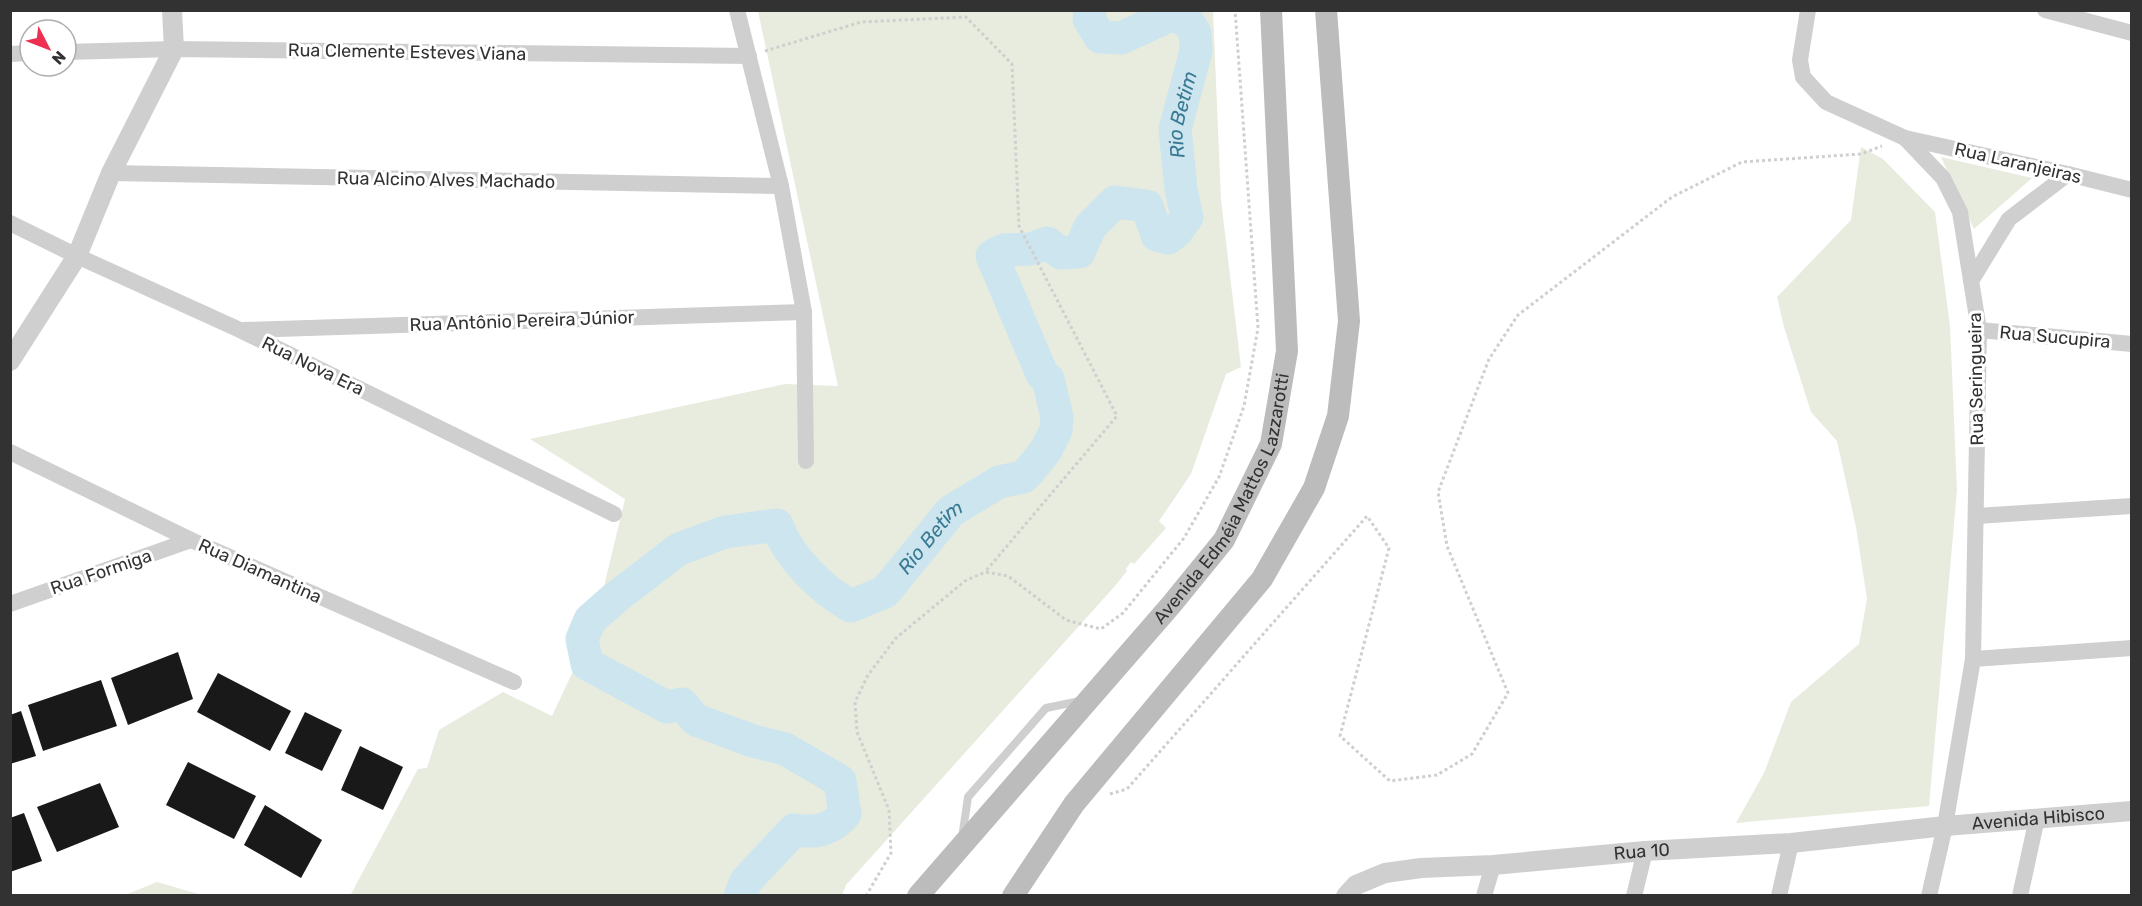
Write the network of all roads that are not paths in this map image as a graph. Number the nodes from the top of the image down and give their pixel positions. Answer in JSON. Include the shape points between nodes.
{"nodes":[{"id":1,"x":172,"y":10,"type":"edge"},
{"id":2,"x":736,"y":10,"type":"edge"},
{"id":3,"x":1271,"y":10,"type":"edge"},
{"id":4,"x":1326,"y":10,"type":"edge"},
{"id":5,"x":1808,"y":10,"type":"edge"},
{"id":6,"x":2045,"y":10,"type":"edge"},
{"id":7,"x":2132,"y":33,"type":"edge"},
{"id":8,"x":174,"y":49,"type":"junction"},
{"id":9,"x":78,"y":52,"type":"edge"},
{"id":10,"x":749,"y":56,"type":"junction"},
{"id":11,"x":1905,"y":138,"type":"junction"},
{"id":12,"x":111,"y":173,"type":"junction"},
{"id":13,"x":2068,"y":174,"type":"junction"},
{"id":14,"x":781,"y":186,"type":"junction"},
{"id":15,"x":2132,"y":190,"type":"edge"},
{"id":16,"x":10,"y":223,"type":"edge"},
{"id":17,"x":77,"y":256,"type":"junction"},
{"id":18,"x":1971,"y":281,"type":"junction"},
{"id":19,"x":804,"y":312,"type":"junction"},
{"id":20,"x":240,"y":330,"type":"junction"},
{"id":21,"x":1979,"y":330,"type":"junction"},
{"id":22,"x":2132,"y":344,"type":"edge"},
{"id":23,"x":10,"y":361,"type":"edge"},
{"id":24,"x":10,"y":452,"type":"edge"},
{"id":25,"x":806,"y":461,"type":"dead end"},
{"id":26,"x":2132,"y":506,"type":"edge"},
{"id":27,"x":614,"y":514,"type":"dead end"},
{"id":28,"x":1977,"y":516,"type":"junction"},
{"id":29,"x":191,"y":540,"type":"junction"},
{"id":30,"x":10,"y":604,"type":"edge"},
{"id":31,"x":2132,"y":648,"type":"edge"},
{"id":32,"x":1973,"y":659,"type":"junction"},
{"id":33,"x":514,"y":682,"type":"dead end"},
{"id":34,"x":2132,"y":811,"type":"edge"},
{"id":35,"x":2037,"y":818,"type":"junction"},
{"id":36,"x":1945,"y":826,"type":"junction"},
{"id":37,"x":1791,"y":843,"type":"junction"},
{"id":38,"x":1645,"y":851,"type":"junction"},
{"id":39,"x":1493,"y":865,"type":"junction"},
{"id":40,"x":918,"y":896,"type":"edge"},
{"id":41,"x":1013,"y":896,"type":"edge"},
{"id":42,"x":1346,"y":896,"type":"edge"},
{"id":43,"x":1484,"y":896,"type":"edge"},
{"id":44,"x":1634,"y":896,"type":"edge"},
{"id":45,"x":1779,"y":896,"type":"edge"},
{"id":46,"x":1929,"y":896,"type":"edge"},
{"id":47,"x":2020,"y":896,"type":"edge"}],
"edges":[{"from":1,"to":8,"type":"street"},
{"from":2,"to":10,"type":"street"},
{"from":3,"to":40,"type":"main road","name":"Avenida Edméia Mattos Lazzarotti","via":[[1287,351],[1271,444],[1224,540]]},
{"from":4,"to":41,"type":"main road","via":[[1349,321],[1338,416],[1314,488],[1262,579],[1074,804]]},
{"from":5,"to":11,"type":"street","name":"Rua Seringueira","via":[[1800,60],[1803,76],[1827,102]]},
{"from":6,"to":7,"type":"street"},
{"from":8,"to":9,"type":"street","name":"Rua Clemente Esteves Viana"},
{"from":8,"to":10,"type":"street","name":"Rua Clemente Esteves Viana"},
{"from":8,"to":12,"type":"street"},
{"from":10,"to":14,"type":"street"},
{"from":11,"to":13,"type":"street","name":"Rua Laranjeiras"},
{"from":11,"to":18,"type":"street","name":"Rua Seringueira","via":[[1943,178],[1960,212]]},
{"from":12,"to":14,"type":"street","name":"Rua Alcino Alves Machado"},
{"from":12,"to":17,"type":"street"},
{"from":13,"to":15,"type":"street","name":"Rua Laranjeiras"},
{"from":13,"to":18,"type":"street","via":[[2009,219]]},
{"from":14,"to":19,"type":"street"},
{"from":16,"to":17,"type":"street","name":"Rua Nova Era"},
{"from":17,"to":20,"type":"street","name":"Rua Nova Era"},
{"from":17,"to":23,"type":"street"},
{"from":18,"to":21,"type":"street","name":"Rua Seringueira"},
{"from":19,"to":20,"type":"street","name":"Rua Antônio Pereira Júnior"},
{"from":19,"to":25,"type":"street"},
{"from":20,"to":27,"type":"street","name":"Rua Nova Era"},
{"from":21,"to":22,"type":"street","name":"Rua Sucupira"},
{"from":21,"to":28,"type":"street","name":"Rua Seringueira"},
{"from":24,"to":29,"type":"street","name":"Rua Diamantina"},
{"from":26,"to":28,"type":"street"},
{"from":28,"to":32,"type":"street","name":"Rua Seringueira"},
{"from":29,"to":30,"type":"street","name":"Rua Formiga"},
{"from":29,"to":33,"type":"street","name":"Rua Diamantina"},
{"from":31,"to":32,"type":"street"},
{"from":32,"to":36,"type":"street","name":"Rua Seringueira"},
{"from":34,"to":35,"type":"street","name":"Avenida Hibisco"},
{"from":35,"to":36,"type":"street","name":"Avenida Hibisco"},
{"from":35,"to":47,"type":"street"},
{"from":36,"to":37,"type":"street","name":"Rua 10"},
{"from":36,"to":46,"type":"street","name":"Rua Seringueira"},
{"from":37,"to":38,"type":"street","name":"Rua 10"},
{"from":37,"to":45,"type":"street"},
{"from":38,"to":39,"type":"street","name":"Rua 10"},
{"from":38,"to":44,"type":"street"},
{"from":39,"to":42,"type":"street","name":"Rua 10","via":[[1384,873],[1356,885]]},
{"from":39,"to":43,"type":"street"}]}
